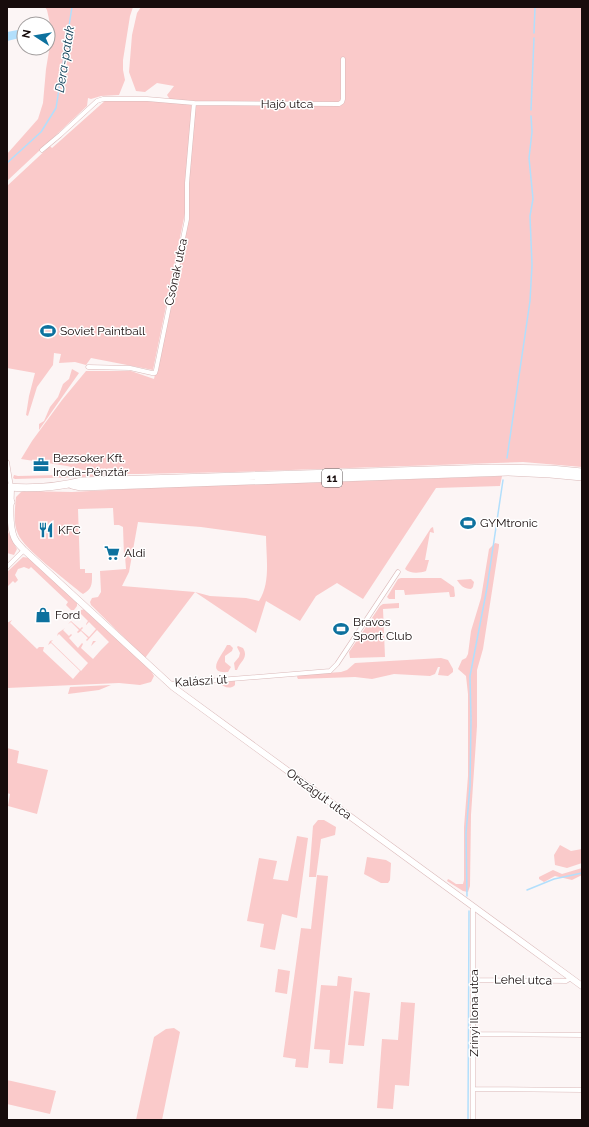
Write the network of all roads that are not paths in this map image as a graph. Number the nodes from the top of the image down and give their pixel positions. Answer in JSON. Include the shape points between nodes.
{"nodes":[{"id":1,"x":343,"y":59,"type":"dead end"},
{"id":2,"x":194,"y":103,"type":"junction"},
{"id":3,"x":42,"y":150,"type":"dead end"},
{"id":4,"x":88,"y":367,"type":"dead end"},
{"id":5,"x":7,"y":462,"type":"edge"},
{"id":6,"x":582,"y":472,"type":"edge"},
{"id":7,"x":582,"y":477,"type":"edge"},
{"id":8,"x":68,"y":485,"type":"junction"},
{"id":9,"x":9,"y":487,"type":"edge"},
{"id":10,"x":9,"y":499,"type":"edge"},
{"id":11,"x":24,"y":550,"type":"junction"},
{"id":12,"x":7,"y":567,"type":"edge"},
{"id":13,"x":398,"y":572,"type":"dead end"},
{"id":14,"x":169,"y":684,"type":"junction"},
{"id":15,"x":471,"y":905,"type":"junction"},
{"id":16,"x":571,"y":978,"type":"junction"},
{"id":17,"x":474,"y":980,"type":"junction"},
{"id":18,"x":582,"y":986,"type":"edge"},
{"id":19,"x":474,"y":1034,"type":"junction"},
{"id":20,"x":582,"y":1036,"type":"edge"},
{"id":21,"x":473,"y":1089,"type":"junction"},
{"id":22,"x":582,"y":1090,"type":"edge"},
{"id":23,"x":473,"y":1120,"type":"edge"}],
"edges":[{"from":1,"to":2,"type":"street","name":"Hajó utca","via":[[343,99],[339,104]]},
{"from":2,"to":3,"type":"street","name":"Hajó utca","via":[[103,99],[97,101]]},
{"from":2,"to":4,"type":"street","name":"Csónak utca","via":[[187,183],[187,219],[156,370],[152,373],[130,368]]},
{"from":5,"to":9,"type":"street"},
{"from":6,"to":8,"type":"main road","number":"11","via":[[551,468],[491,468],[82,481]]},
{"from":7,"to":8,"type":"main road","number":"11","via":[[508,472],[81,487]]},
{"from":8,"to":9,"type":"main road","number":"11"},
{"from":9,"to":10,"type":"main road","name":"Kalászi út"},
{"from":10,"to":11,"type":"main road","name":"Kalászi út","via":[[15,540]]},
{"from":11,"to":12,"type":"street"},
{"from":11,"to":14,"type":"main road","name":"Kalászi út"},
{"from":13,"to":14,"type":"street","name":"Kalászi út","via":[[330,671]]},
{"from":14,"to":15,"type":"main road","name":"Országút utca"},
{"from":15,"to":16,"type":"main road","name":"Országút utca"},
{"from":15,"to":17,"type":"street","name":"Zrínyi Ilona utca"},
{"from":16,"to":17,"type":"street","name":"Lehel utca","via":[[566,981]]},
{"from":16,"to":18,"type":"main road","name":"Országút utca"},
{"from":17,"to":19,"type":"street","name":"Zrínyi Ilona utca"},
{"from":19,"to":20,"type":"street"},
{"from":19,"to":21,"type":"street","name":"Zrínyi Ilona utca"},
{"from":21,"to":22,"type":"street"},
{"from":21,"to":23,"type":"street","name":"Zrínyi Ilona utca"}]}
